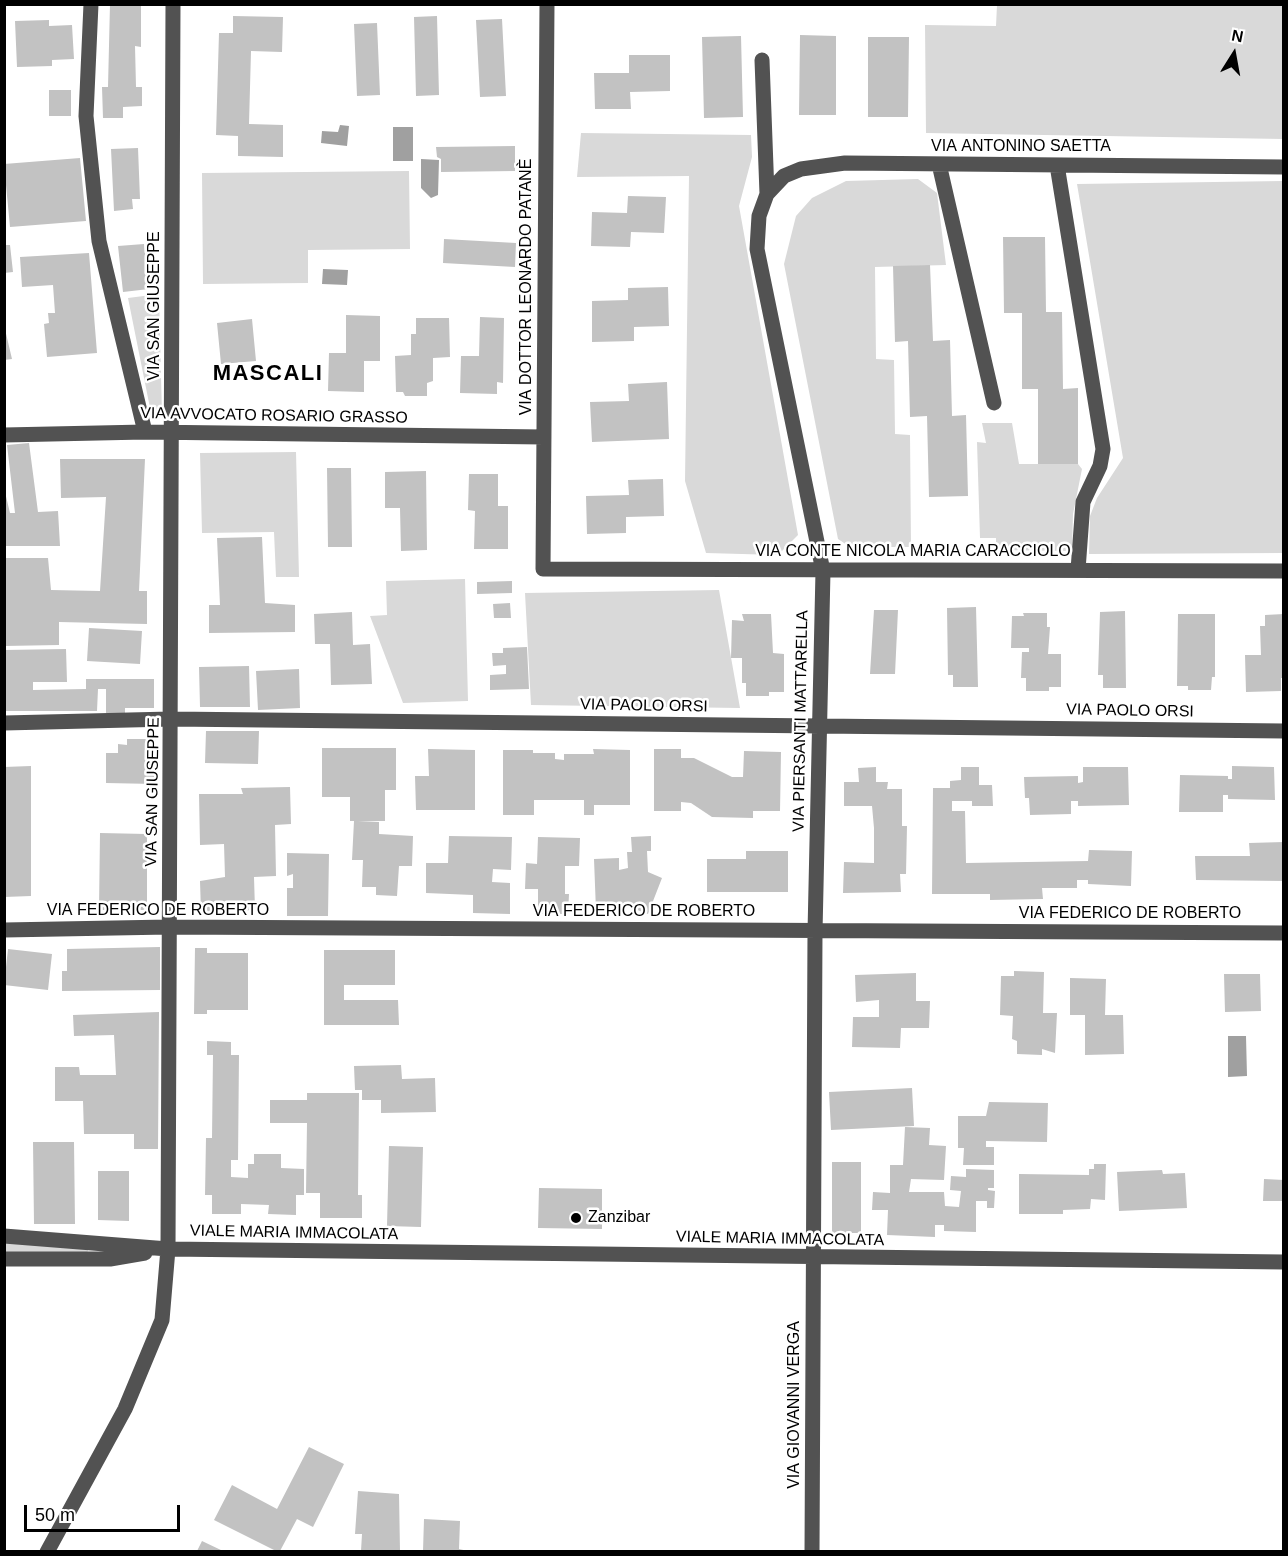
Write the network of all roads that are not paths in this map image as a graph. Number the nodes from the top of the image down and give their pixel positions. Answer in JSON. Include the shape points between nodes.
{"nodes":[{"id":1,"x":91,"y":4,"type":"edge"},
{"id":2,"x":173,"y":4,"type":"edge"},
{"id":3,"x":548,"y":4,"type":"edge"},
{"id":4,"x":762,"y":60,"type":"dead end"},
{"id":5,"x":939,"y":164,"type":"junction"},
{"id":6,"x":1058,"y":165,"type":"junction"},
{"id":7,"x":1284,"y":167,"type":"edge"},
{"id":8,"x":767,"y":194,"type":"junction"},
{"id":9,"x":994,"y":403,"type":"dead end"},
{"id":10,"x":145,"y":432,"type":"junction"},
{"id":11,"x":173,"y":433,"type":"junction"},
{"id":12,"x":4,"y":435,"type":"edge"},
{"id":13,"x":544,"y":437,"type":"junction"},
{"id":14,"x":543,"y":569,"type":"joint"},
{"id":15,"x":1078,"y":570,"type":"junction"},
{"id":16,"x":823,"y":571,"type":"junction"},
{"id":17,"x":1284,"y":571,"type":"edge"},
{"id":18,"x":171,"y":719,"type":"junction"},
{"id":19,"x":4,"y":723,"type":"edge"},
{"id":20,"x":819,"y":726,"type":"junction"},
{"id":21,"x":1284,"y":731,"type":"edge"},
{"id":22,"x":169,"y":927,"type":"junction"},
{"id":23,"x":4,"y":930,"type":"edge"},
{"id":24,"x":815,"y":932,"type":"junction"},
{"id":25,"x":1284,"y":933,"type":"edge"},
{"id":26,"x":4,"y":1236,"type":"edge"},
{"id":27,"x":168,"y":1249,"type":"junction"},
{"id":28,"x":814,"y":1258,"type":"junction"},
{"id":29,"x":4,"y":1259,"type":"edge"},
{"id":30,"x":1284,"y":1262,"type":"edge"},
{"id":31,"x":47,"y":1551,"type":"edge"},
{"id":32,"x":812,"y":1551,"type":"edge"}],
"edges":[{"from":1,"to":10,"type":"street","via":[[86,116],[99,241]]},
{"from":2,"to":11,"type":"street","name":"VIA SAN GIUSEPPE"},
{"from":3,"to":13,"type":"street","name":"VIA DOTTOR LEONARDO PATANÈ"},
{"from":4,"to":8,"type":"street"},
{"from":5,"to":6,"type":"street","name":"VIA ANTONINO SAETTA"},
{"from":5,"to":8,"type":"street","name":"VIA ANTONINO SAETTA","via":[[845,163],[801,169],[784,176]]},
{"from":5,"to":9,"type":"street"},
{"from":6,"to":7,"type":"street","name":"VIA ANTONINO SAETTA"},
{"from":6,"to":15,"type":"street","via":[[1103,449],[1100,466],[1083,502]]},
{"from":8,"to":16,"type":"street","name":"VIA PIERSANTI MATTARELLA","via":[[759,216],[757,249]]},
{"from":10,"to":11,"type":"street","name":"VIA AVVOCATO ROSARIO GRASSO"},
{"from":10,"to":12,"type":"street","name":"VIA AVVOCATO ROSARIO GRASSO"},
{"from":11,"to":13,"type":"street","name":"VIA AVVOCATO ROSARIO GRASSO"},
{"from":11,"to":18,"type":"street","name":"VIA SAN GIUSEPPE"},
{"from":13,"to":14,"type":"street","name":"VIA DOTTOR LEONARDO PATANÈ"},
{"from":14,"to":16,"type":"street","name":"VIA CONTE NICOLA MARIA CARACCIOLO"},
{"from":15,"to":16,"type":"street","name":"VIA CONTE NICOLA MARIA CARACCIOLO"},
{"from":15,"to":17,"type":"street","name":"VIA CONTE NICOLA MARIA CARACCIOLO"},
{"from":16,"to":20,"type":"street","name":"VIA PIERSANTI MATTARELLA"},
{"from":18,"to":19,"type":"street","name":"VIA PAOLO ORSI"},
{"from":18,"to":20,"type":"street","name":"VIA PAOLO ORSI"},
{"from":18,"to":22,"type":"street","name":"VIA SAN GIUSEPPE"},
{"from":20,"to":21,"type":"street","name":"VIA PAOLO ORSI"},
{"from":20,"to":24,"type":"street","name":"VIA PIERSANTI MATTARELLA"},
{"from":22,"to":23,"type":"street","name":"VIA FEDERICO DE ROBERTO"},
{"from":22,"to":24,"type":"street","name":"VIA FEDERICO DE ROBERTO"},
{"from":22,"to":27,"type":"street","name":"VIA SAN GIUSEPPE"},
{"from":24,"to":25,"type":"street","name":"VIA FEDERICO DE ROBERTO"},
{"from":24,"to":28,"type":"street","name":"VIA PIERSANTI MATTARELLA"},
{"from":26,"to":27,"type":"street","name":"VIALE MARIA IMMACOLATA"},
{"from":27,"to":28,"type":"street","name":"VIALE MARIA IMMACOLATA"},
{"from":27,"to":29,"type":"street","name":"VIALE MARIA IMMACOLATA","via":[[110,1259]]},
{"from":27,"to":31,"type":"street","name":"VIA SAN GIUSEPPE","via":[[162,1320],[125,1409]]},
{"from":28,"to":30,"type":"street","name":"VIALE MARIA IMMACOLATA"},
{"from":28,"to":32,"type":"street","name":"VIA GIOVANNI VERGA"}]}
